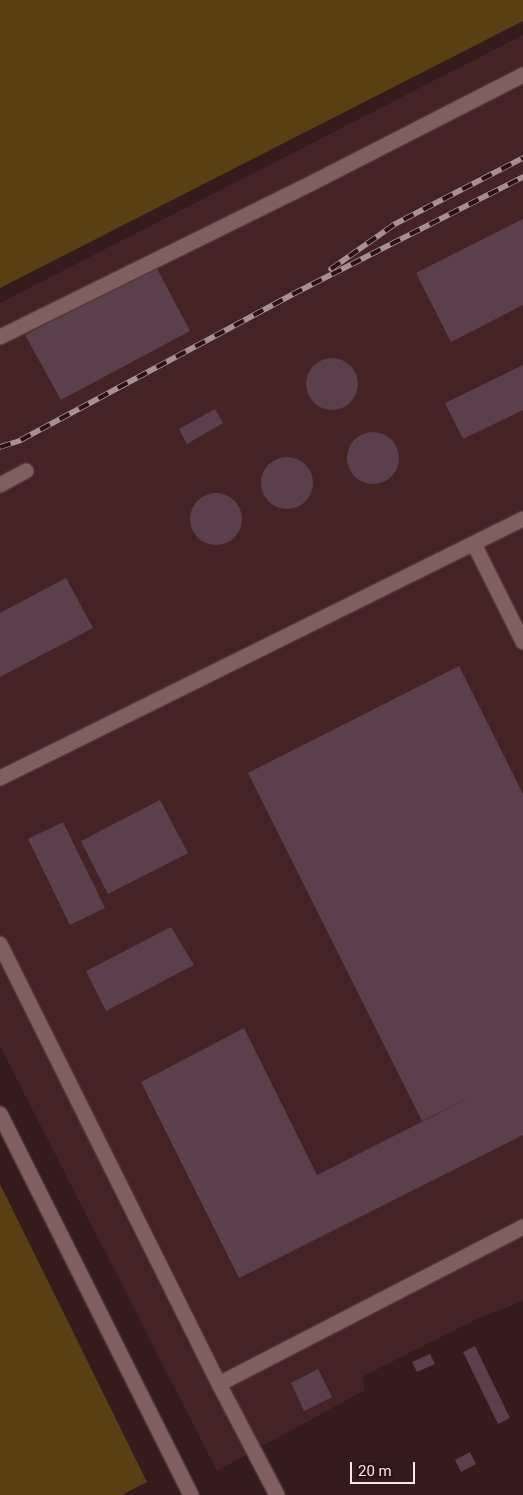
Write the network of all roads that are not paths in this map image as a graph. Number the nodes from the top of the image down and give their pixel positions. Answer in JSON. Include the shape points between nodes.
{"nodes":[{"id":1,"x":523,"y":75,"type":"edge"},
{"id":2,"x":0,"y":337,"type":"edge"},
{"id":3,"x":26,"y":471,"type":"dead end"},
{"id":4,"x":0,"y":485,"type":"edge"},
{"id":5,"x":523,"y":518,"type":"edge"},
{"id":6,"x":474,"y":544,"type":"junction"},
{"id":7,"x":523,"y":642,"type":"edge"},
{"id":8,"x":0,"y":778,"type":"edge"},
{"id":9,"x":0,"y":944,"type":"edge"},
{"id":10,"x":0,"y":1114,"type":"edge"},
{"id":11,"x":523,"y":1226,"type":"edge"},
{"id":12,"x":219,"y":1384,"type":"junction"},
{"id":13,"x":191,"y":1495,"type":"edge"},
{"id":14,"x":277,"y":1495,"type":"edge"}],
"edges":[{"from":1,"to":2,"type":"lane"},
{"from":3,"to":4,"type":"lane"},
{"from":5,"to":6,"type":"lane"},
{"from":6,"to":7,"type":"lane"},
{"from":6,"to":8,"type":"lane"},
{"from":9,"to":12,"type":"lane"},
{"from":10,"to":13,"type":"lane"},
{"from":11,"to":12,"type":"lane"},
{"from":12,"to":14,"type":"lane"}]}
